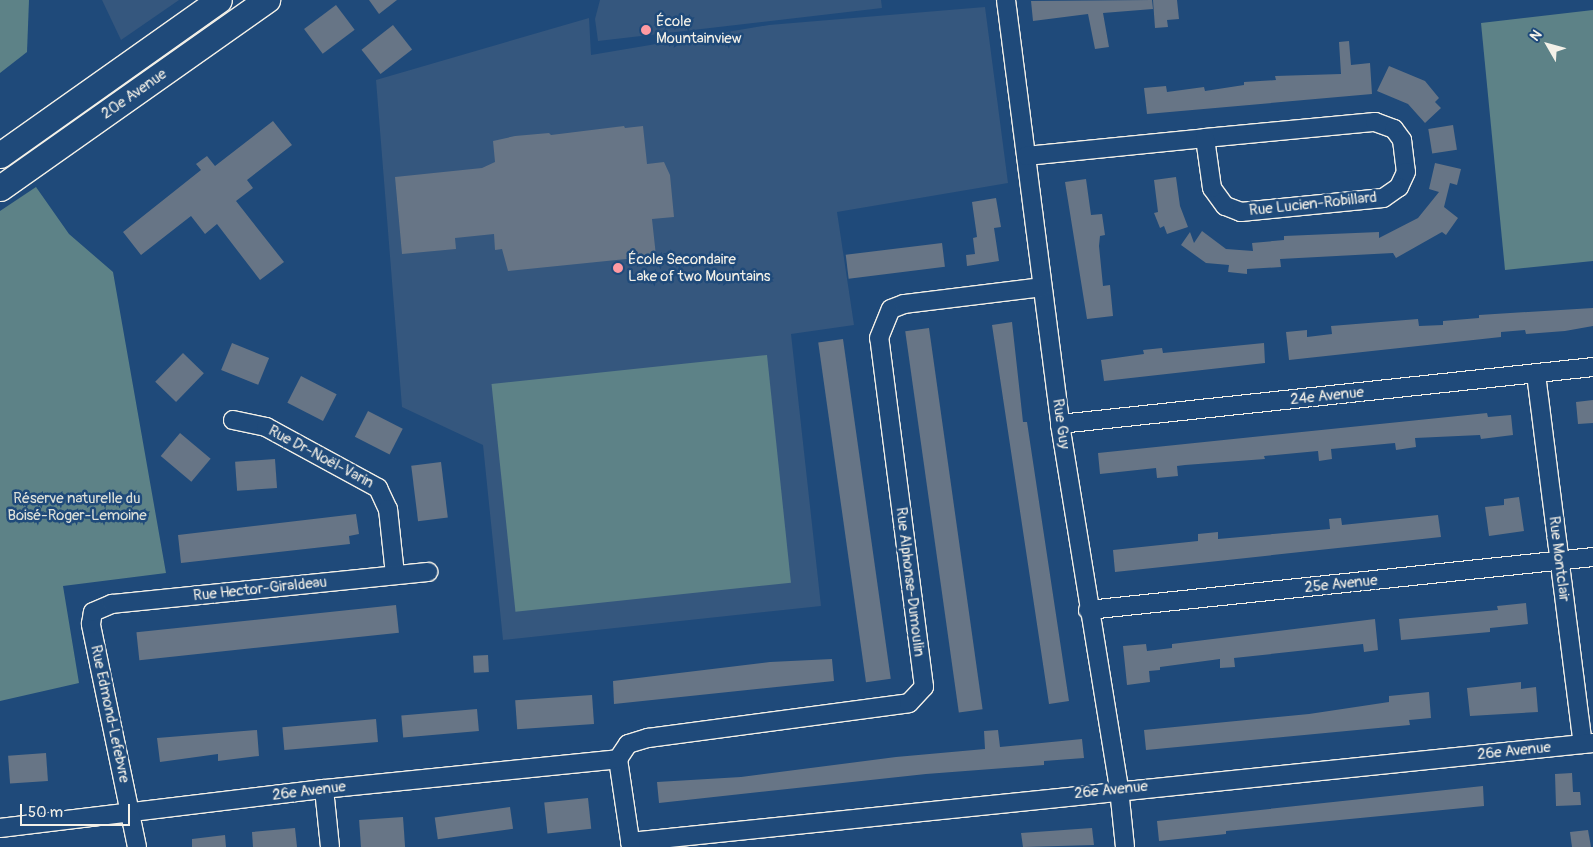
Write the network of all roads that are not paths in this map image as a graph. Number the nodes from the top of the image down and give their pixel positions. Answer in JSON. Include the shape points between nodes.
{"nodes":[{"id":1,"x":220,"y":0,"type":"edge"},
{"id":2,"x":267,"y":0,"type":"edge"},
{"id":3,"x":1006,"y":0,"type":"edge"},
{"id":4,"x":1205,"y":138,"type":"junction"},
{"id":5,"x":0,"y":155,"type":"edge"},
{"id":6,"x":1026,"y":156,"type":"junction"},
{"id":7,"x":0,"y":188,"type":"edge"},
{"id":8,"x":1042,"y":288,"type":"junction"},
{"id":9,"x":1593,"y":367,"type":"edge"},
{"id":10,"x":1536,"y":374,"type":"junction"},
{"id":11,"x":233,"y":420,"type":"dead end"},
{"id":12,"x":1060,"y":424,"type":"junction"},
{"id":13,"x":1593,"y":557,"type":"edge"},
{"id":14,"x":1560,"y":561,"type":"junction"},
{"id":15,"x":428,"y":572,"type":"dead end"},
{"id":16,"x":395,"y":575,"type":"junction"},
{"id":17,"x":1088,"y":610,"type":"junction"},
{"id":18,"x":93,"y":612,"type":"joint"},
{"id":19,"x":1588,"y":743,"type":"edge"},
{"id":20,"x":618,"y":759,"type":"junction"},
{"id":21,"x":324,"y":788,"type":"junction"},
{"id":22,"x":1119,"y":790,"type":"junction"},
{"id":23,"x":131,"y":814,"type":"junction"},
{"id":24,"x":0,"y":828,"type":"edge"},
{"id":25,"x":630,"y":844,"type":"edge"},
{"id":26,"x":137,"y":847,"type":"edge"},
{"id":27,"x":330,"y":847,"type":"edge"},
{"id":28,"x":1125,"y":847,"type":"edge"}],
"edges":[{"from":1,"to":5,"type":"street","name":"20e Avenue"},
{"from":2,"to":7,"type":"street","name":"20e Avenue"},
{"from":3,"to":6,"type":"street","name":"Rue Guy"},
{"from":4,"to":4,"type":"street","name":"Rue Lucien-Robillard","via":[[1375,122],[1394,129],[1402,140],[1406,172],[1399,187],[1383,198],[1241,212],[1225,206],[1212,188]]},
{"from":4,"to":6,"type":"street","name":"Rue Lucien-Robillard"},
{"from":6,"to":8,"type":"street","name":"Rue Guy"},
{"from":8,"to":12,"type":"street","name":"Rue Guy"},
{"from":8,"to":20,"type":"street","name":"Rue Alphonse-Dumoulin","via":[[904,304],[891,309],[879,338],[924,686],[909,703],[648,738],[628,744]]},
{"from":9,"to":10,"type":"street","name":"24e Avenue"},
{"from":10,"to":12,"type":"street","name":"24e Avenue"},
{"from":10,"to":14,"type":"street","name":"Rue Montclair"},
{"from":11,"to":16,"type":"street","name":"Rue Dr-Noël-Varin","via":[[266,427],[378,488],[388,509]]},
{"from":12,"to":17,"type":"street","name":"Rue Guy"},
{"from":13,"to":14,"type":"street","name":"25e Avenue"},
{"from":14,"to":17,"type":"street","name":"25e Avenue"},
{"from":14,"to":19,"type":"street","name":"Rue Montclair"},
{"from":15,"to":16,"type":"street","name":"Rue Hector-Giraldeau"},
{"from":16,"to":18,"type":"street","name":"Rue Hector-Giraldeau","via":[[112,604]]},
{"from":17,"to":22,"type":"street","name":"Rue Guy"},
{"from":18,"to":23,"type":"street","name":"Rue Edmond-Lefebvre","via":[[91,624]]},
{"from":19,"to":22,"type":"street","name":"26e Avenue"},
{"from":20,"to":21,"type":"street","name":"26e Avenue"},
{"from":20,"to":25,"type":"street"},
{"from":21,"to":23,"type":"street","name":"26e Avenue"},
{"from":21,"to":27,"type":"street"},
{"from":22,"to":25,"type":"street","name":"26e Avenue"},
{"from":22,"to":28,"type":"street","name":"Rue Guy"},
{"from":23,"to":24,"type":"street","name":"26e Avenue"},
{"from":23,"to":26,"type":"street","name":"Rue Edmond-Lefebvre"}]}
